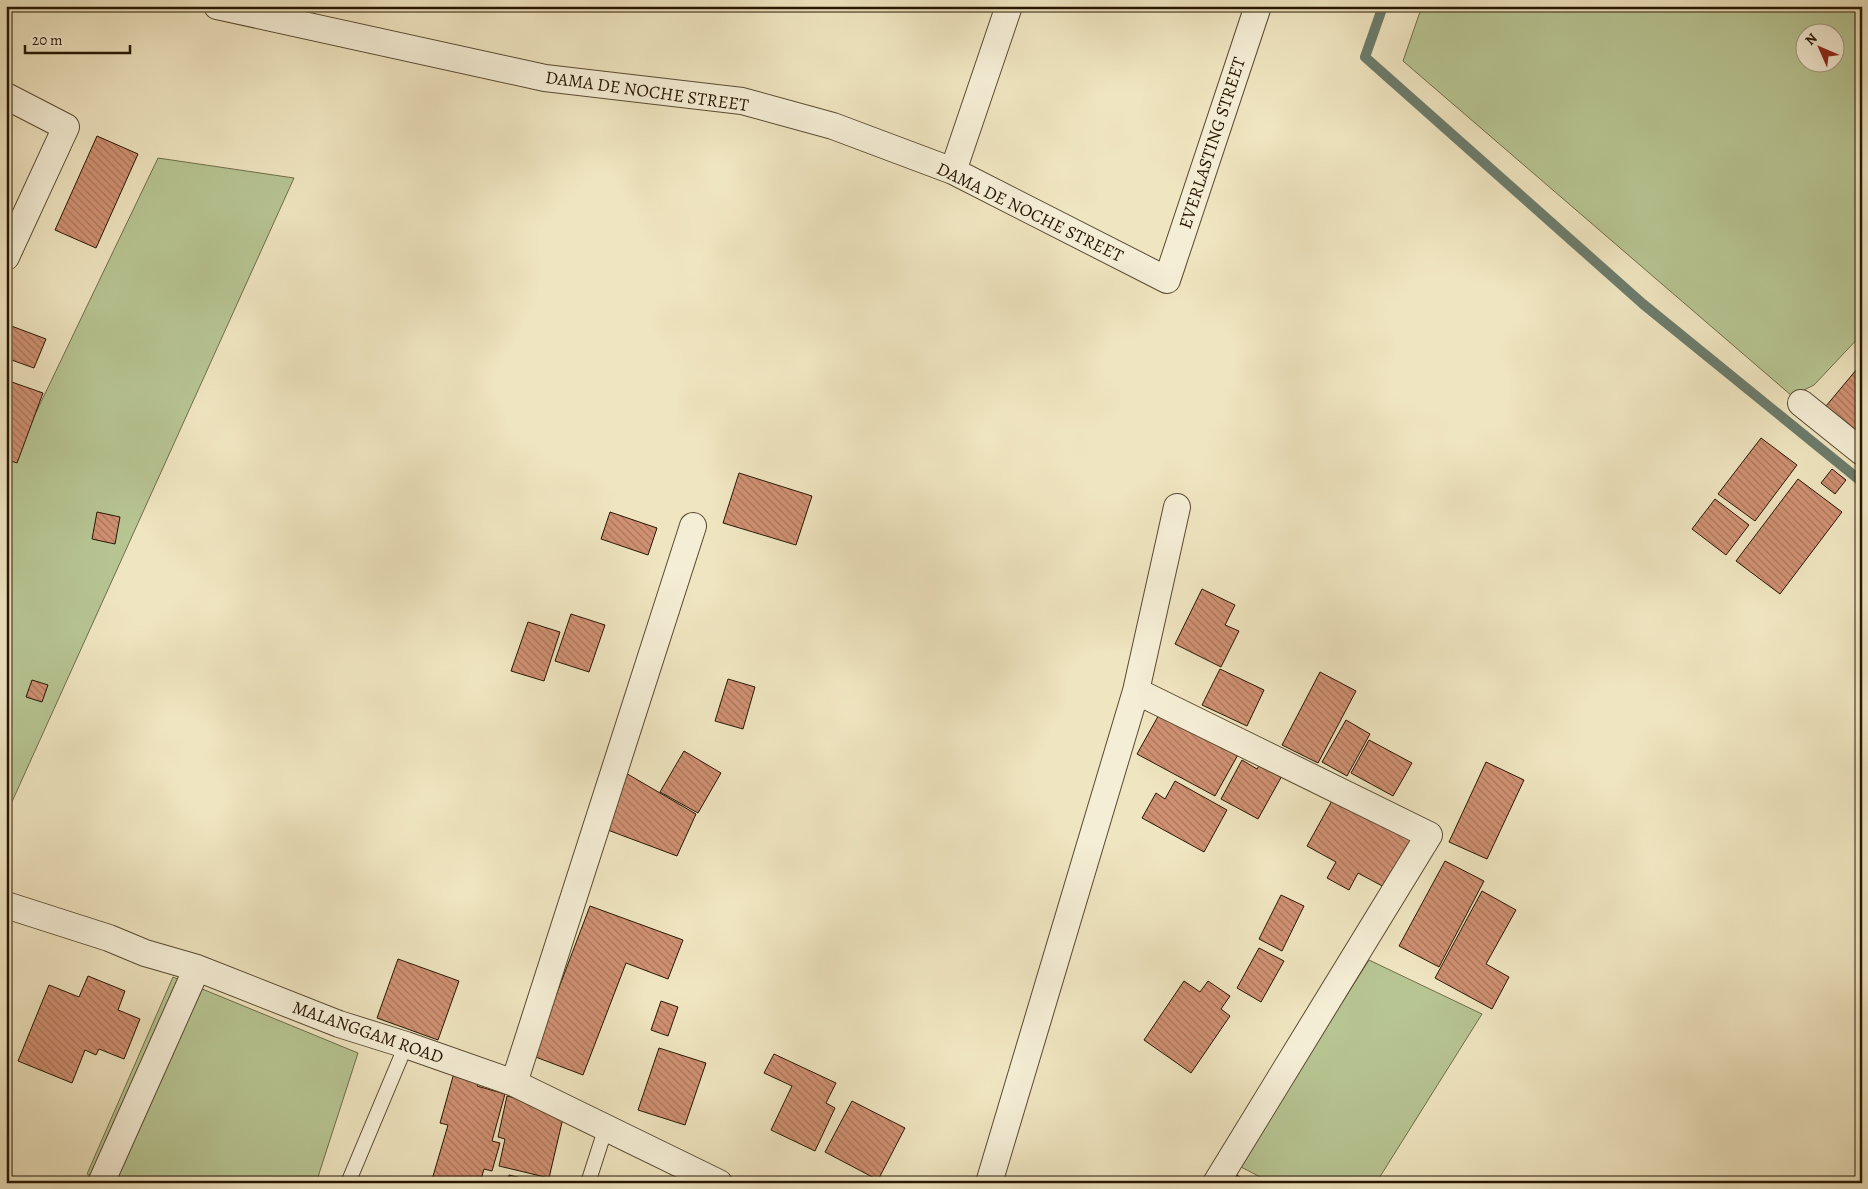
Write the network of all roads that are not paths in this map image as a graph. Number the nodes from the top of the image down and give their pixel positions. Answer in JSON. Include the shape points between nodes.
{"nodes":[{"id":1,"x":217,"y":6,"type":"edge"},
{"id":2,"x":1009,"y":6,"type":"edge"},
{"id":3,"x":1258,"y":6,"type":"edge"},
{"id":4,"x":6,"y":96,"type":"edge"},
{"id":5,"x":953,"y":171,"type":"junction"},
{"id":6,"x":6,"y":257,"type":"edge"},
{"id":7,"x":1167,"y":280,"type":"joint"},
{"id":8,"x":1801,"y":403,"type":"dead end"},
{"id":9,"x":1862,"y":452,"type":"edge"},
{"id":10,"x":1177,"y":507,"type":"dead end"},
{"id":11,"x":693,"y":526,"type":"dead end"},
{"id":12,"x":1136,"y":691,"type":"junction"},
{"id":13,"x":6,"y":905,"type":"edge"},
{"id":14,"x":197,"y":968,"type":"junction"},
{"id":15,"x":406,"y":1045,"type":"junction"},
{"id":16,"x":514,"y":1083,"type":"junction"},
{"id":17,"x":606,"y":1127,"type":"junction"},
{"id":18,"x":101,"y":1183,"type":"edge"},
{"id":19,"x":348,"y":1183,"type":"edge"},
{"id":20,"x":588,"y":1183,"type":"edge"},
{"id":21,"x":719,"y":1183,"type":"edge"},
{"id":22,"x":989,"y":1183,"type":"edge"},
{"id":23,"x":1216,"y":1183,"type":"edge"}],
"edges":[{"from":1,"to":5,"type":"street","name":"DAMA DE NOCHE STREET","via":[[545,78],[742,101],[833,126]]},
{"from":2,"to":5,"type":"street"},
{"from":3,"to":7,"type":"street","name":"EVERLASTING STREET"},
{"from":4,"to":6,"type":"street","via":[[66,127]]},
{"from":5,"to":7,"type":"street","name":"DAMA DE NOCHE STREET"},
{"from":8,"to":9,"type":"street"},
{"from":10,"to":12,"type":"street"},
{"from":11,"to":16,"type":"street"},
{"from":12,"to":22,"type":"street"},
{"from":12,"to":23,"type":"street","via":[[1429,835]]},
{"from":13,"to":14,"type":"street","name":"MALANGGAM ROAD"},
{"from":14,"to":15,"type":"street","name":"MALANGGAM ROAD","via":[[338,1024]]},
{"from":14,"to":18,"type":"street"},
{"from":15,"to":16,"type":"street","name":"MALANGGAM ROAD"},
{"from":15,"to":19,"type":"lane"},
{"from":16,"to":17,"type":"street","name":"MALANGGAM ROAD"},
{"from":17,"to":20,"type":"lane"},
{"from":17,"to":21,"type":"street","name":"MALANGGAM ROAD"}]}
